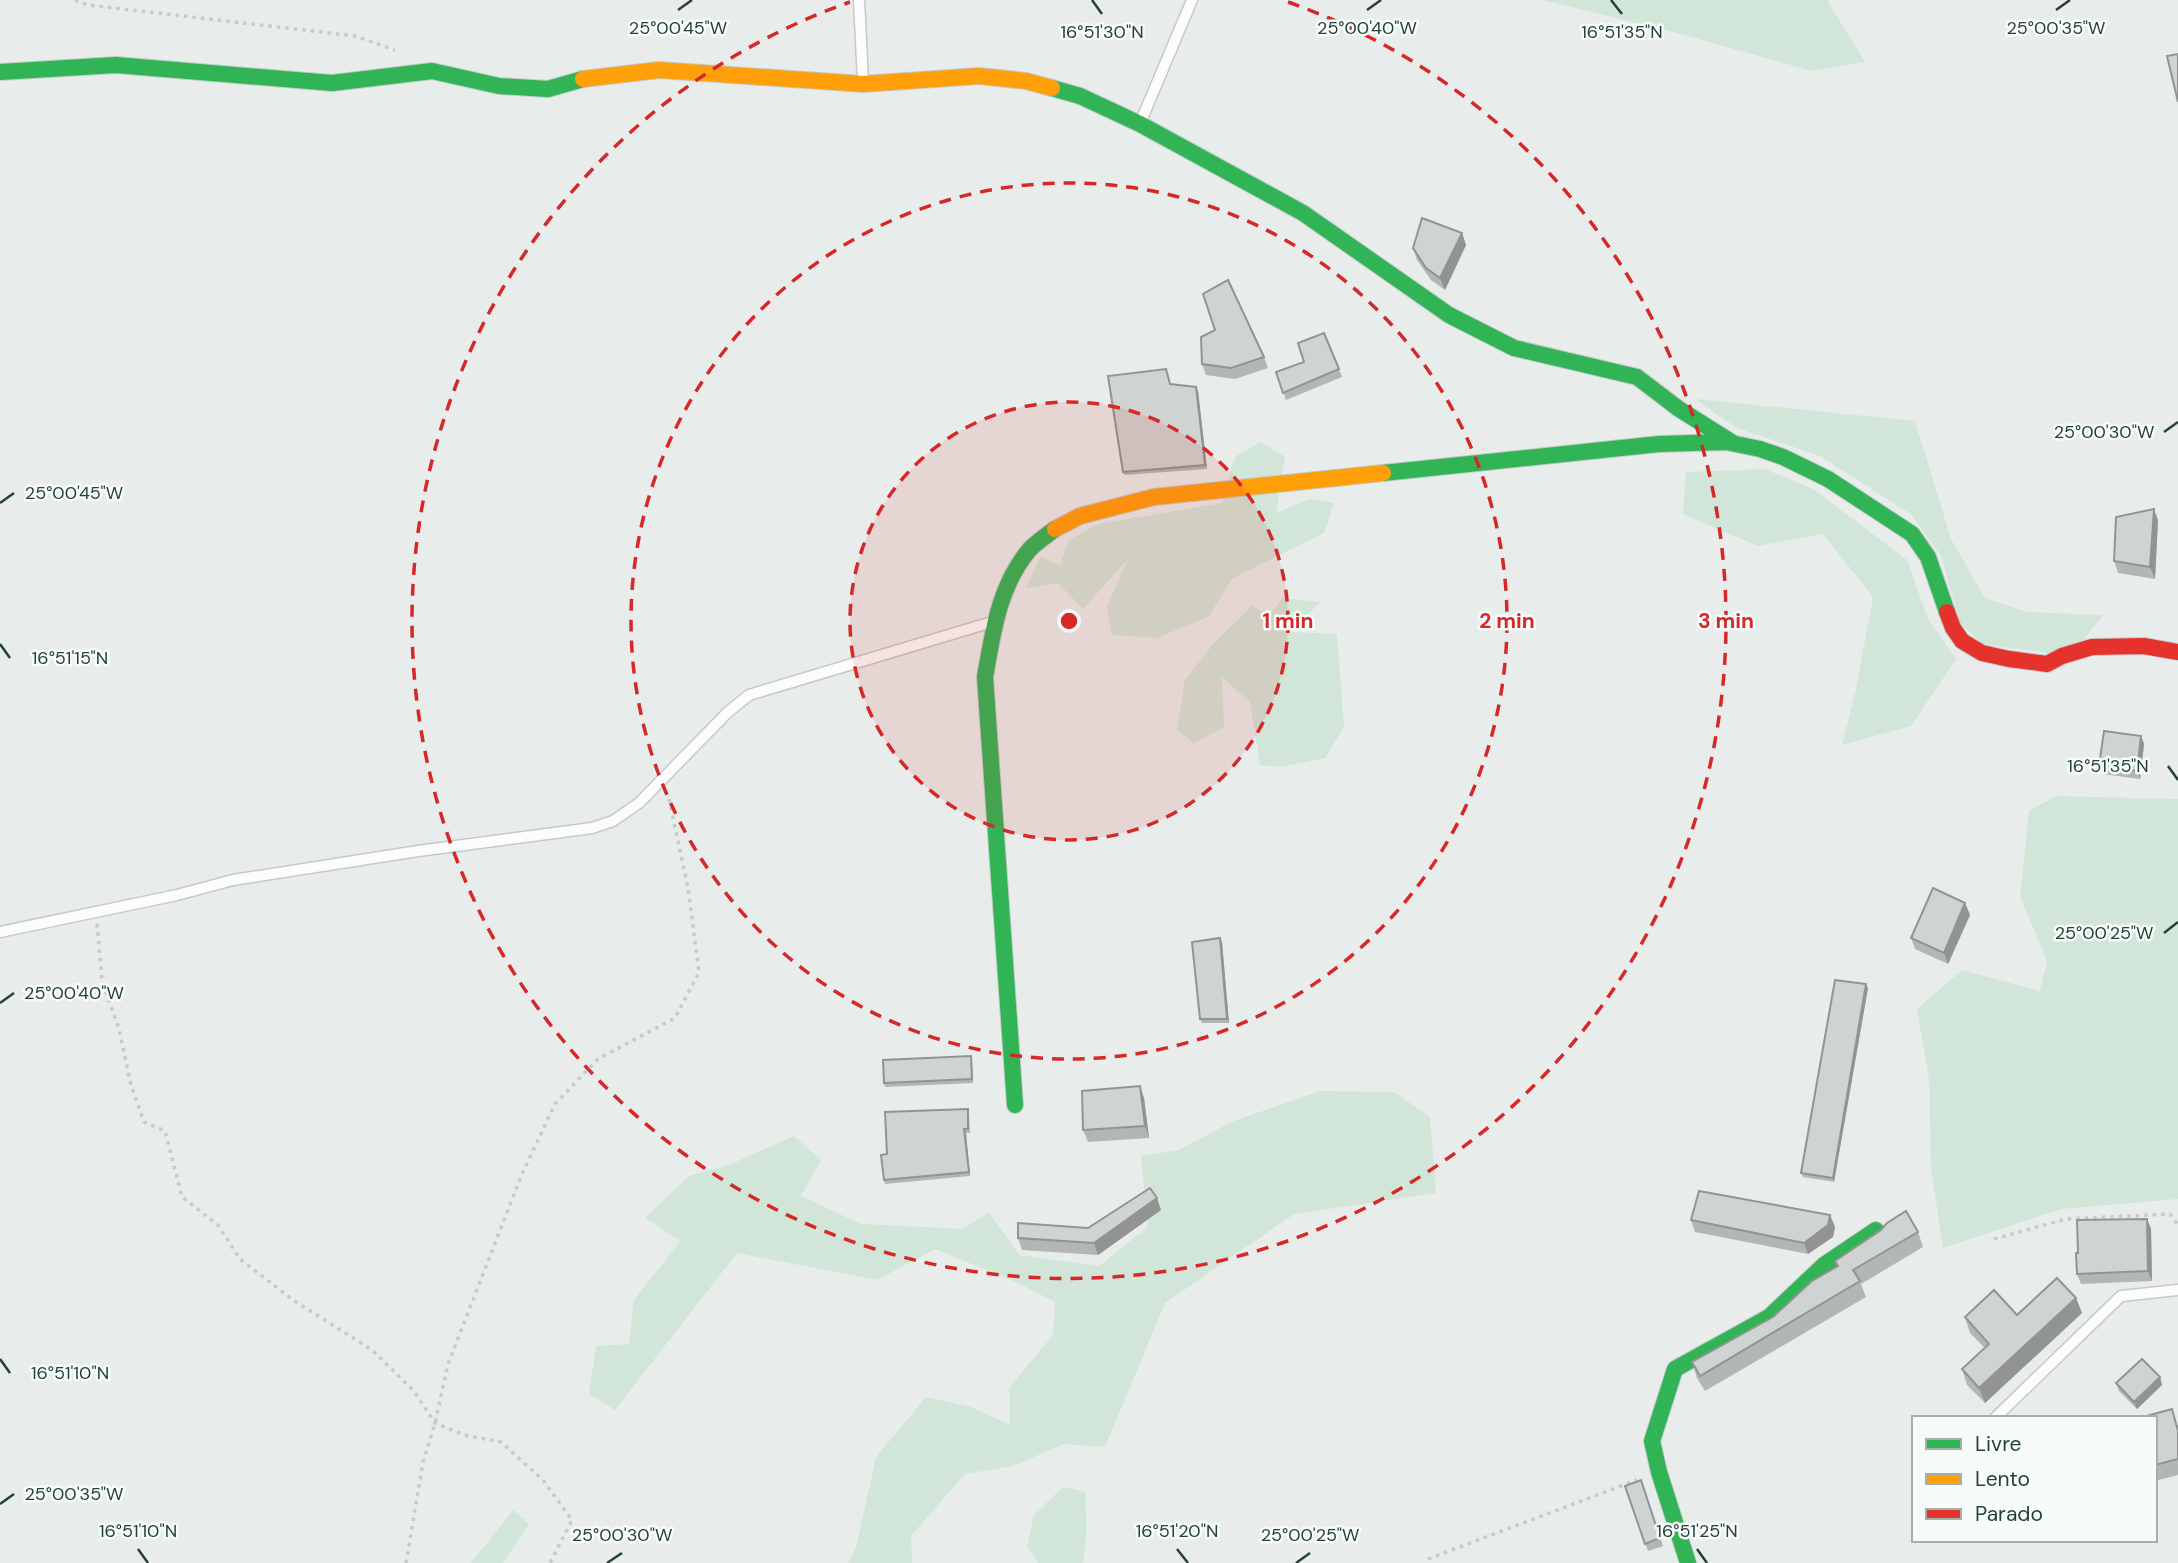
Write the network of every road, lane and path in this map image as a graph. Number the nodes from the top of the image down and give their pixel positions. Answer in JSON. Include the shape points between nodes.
{"nodes":[{"id":1,"x":75,"y":0,"type":"edge"},
{"id":2,"x":859,"y":0,"type":"edge"},
{"id":3,"x":1192,"y":0,"type":"edge"},
{"id":4,"x":395,"y":50,"type":"dead end"},
{"id":5,"x":0,"y":72,"type":"edge"},
{"id":6,"x":863,"y":84,"type":"junction"},
{"id":7,"x":1140,"y":124,"type":"junction"},
{"id":8,"x":1733,"y":443,"type":"junction"},
{"id":9,"x":995,"y":622,"type":"junction"},
{"id":10,"x":2178,"y":652,"type":"edge"},
{"id":11,"x":665,"y":779,"type":"junction"},
{"id":12,"x":96,"y":912,"type":"junction"},
{"id":13,"x":0,"y":932,"type":"edge"},
{"id":14,"x":1016,"y":1105,"type":"dead end"},
{"id":15,"x":2178,"y":1225,"type":"edge"},
{"id":16,"x":1876,"y":1230,"type":"edge"},
{"id":17,"x":1994,"y":1239,"type":"dead end"},
{"id":18,"x":2178,"y":1290,"type":"edge"},
{"id":19,"x":1997,"y":1416,"type":"edge"},
{"id":20,"x":435,"y":1423,"type":"junction"},
{"id":21,"x":1659,"y":1472,"type":"junction"},
{"id":22,"x":1428,"y":1559,"type":"dead end"},
{"id":23,"x":406,"y":1563,"type":"edge"},
{"id":24,"x":550,"y":1563,"type":"edge"},
{"id":25,"x":1688,"y":1563,"type":"edge"}],
"edges":[{"from":1,"to":4,"type":"path","via":[[355,37]]},
{"from":2,"to":6,"type":"lane"},
{"from":3,"to":7,"type":"lane"},
{"from":5,"to":6,"type":"street","via":[[116,65],[332,83],[432,71],[499,86],[548,89],[582,79],[659,70]]},
{"from":6,"to":7,"type":"street","via":[[979,76],[1027,81],[1080,96]]},
{"from":7,"to":8,"type":"street","via":[[1303,213],[1449,315],[1514,348],[1637,377]]},
{"from":8,"to":9,"type":"street","via":[[1658,444],[1154,497],[1080,516],[1056,528],[1030,549],[1006,586]]},
{"from":8,"to":10,"type":"street","via":[[1814,470],[1912,534],[1928,557],[1953,628],[1982,653],[2047,664],[2078,650],[2104,646]]},
{"from":9,"to":11,"type":"lane","via":[[749,695]]},
{"from":9,"to":14,"type":"street","via":[[985,677]]},
{"from":11,"to":12,"type":"lane","via":[[613,821],[592,828],[233,880]]},
{"from":11,"to":20,"type":"path","via":[[688,888],[699,972],[675,1018],[598,1059],[555,1104],[522,1174],[448,1364]]},
{"from":12,"to":13,"type":"lane"},
{"from":12,"to":20,"type":"path","via":[[102,981],[131,1085],[144,1122],[165,1131],[182,1197],[218,1225],[240,1259],[293,1300],[372,1350],[413,1390]]},
{"from":15,"to":17,"type":"path","via":[[2170,1214],[2066,1219]]},
{"from":16,"to":21,"type":"street","via":[[1824,1265],[1769,1317],[1675,1369],[1652,1441]]},
{"from":18,"to":19,"type":"lane","via":[[2121,1296]]},
{"from":20,"to":23,"type":"path","via":[[423,1462]]},
{"from":20,"to":24,"type":"path","via":[[464,1435],[501,1442],[543,1479],[572,1520]]},
{"from":21,"to":22,"type":"path"},
{"from":21,"to":25,"type":"street"}]}
